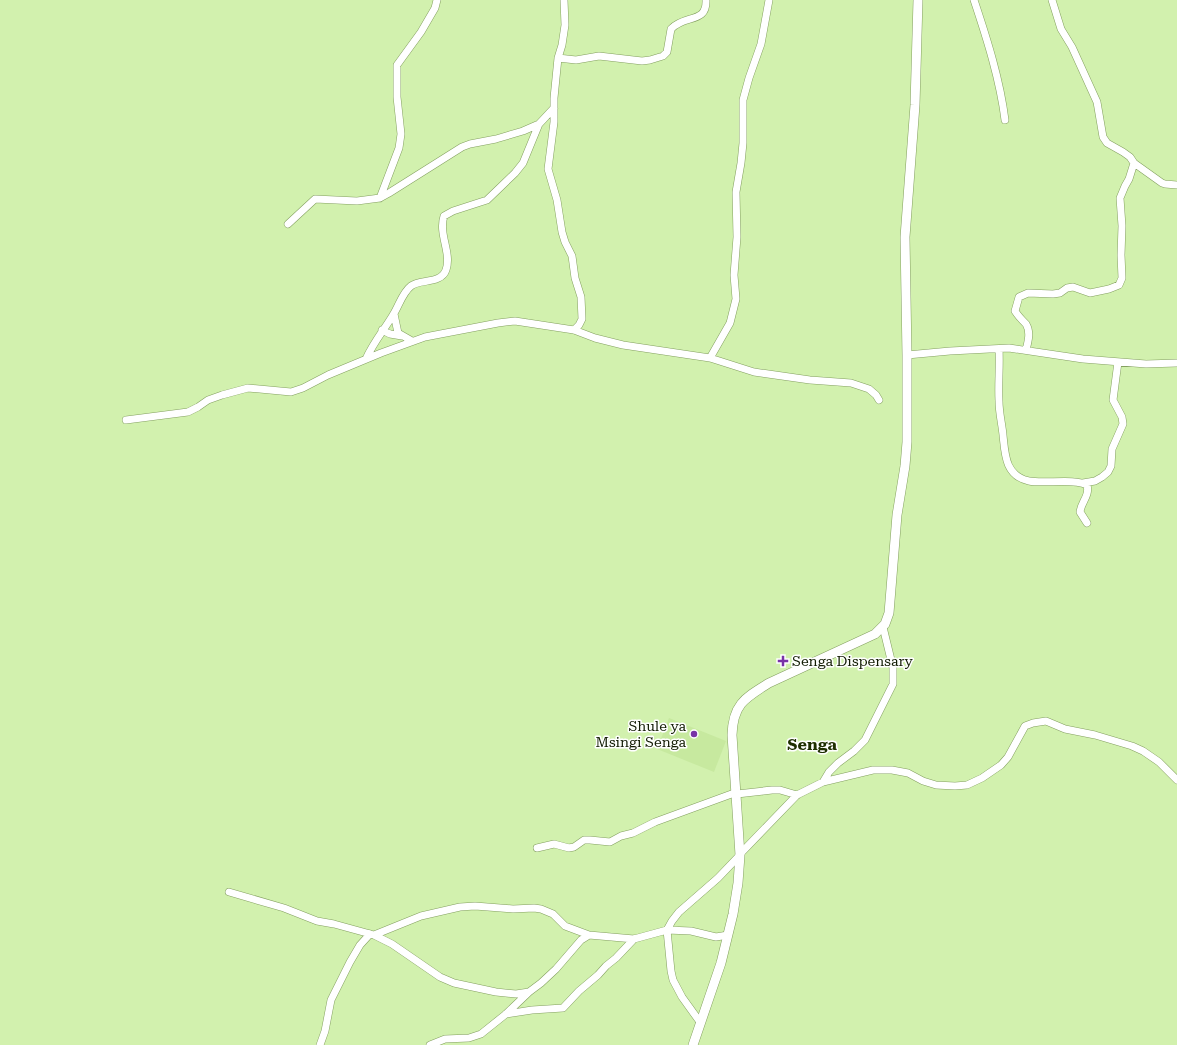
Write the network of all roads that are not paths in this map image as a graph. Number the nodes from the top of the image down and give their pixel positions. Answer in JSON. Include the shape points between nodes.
{"nodes":[{"id":1,"x":437,"y":0,"type":"edge"},
{"id":2,"x":564,"y":0,"type":"edge"},
{"id":3,"x":706,"y":0,"type":"edge"},
{"id":4,"x":769,"y":0,"type":"edge"},
{"id":5,"x":918,"y":0,"type":"edge"},
{"id":6,"x":974,"y":0,"type":"edge"},
{"id":7,"x":1052,"y":0,"type":"edge"},
{"id":8,"x":558,"y":58,"type":"junction"},
{"id":9,"x":554,"y":108,"type":"junction"},
{"id":10,"x":1005,"y":120,"type":"dead end"},
{"id":11,"x":539,"y":124,"type":"junction"},
{"id":12,"x":1134,"y":163,"type":"junction"},
{"id":13,"x":1177,"y":185,"type":"edge"},
{"id":14,"x":380,"y":198,"type":"junction"},
{"id":15,"x":288,"y":224,"type":"dead end"},
{"id":16,"x":394,"y":314,"type":"junction"},
{"id":17,"x":382,"y":330,"type":"junction"},
{"id":18,"x":574,"y":330,"type":"junction"},
{"id":19,"x":402,"y":336,"type":"junction"},
{"id":20,"x":412,"y":341,"type":"junction"},
{"id":21,"x":999,"y":349,"type":"junction"},
{"id":22,"x":1026,"y":350,"type":"junction"},
{"id":23,"x":907,"y":355,"type":"junction"},
{"id":24,"x":710,"y":358,"type":"junction"},
{"id":25,"x":366,"y":359,"type":"junction"},
{"id":26,"x":1118,"y":362,"type":"junction"},
{"id":27,"x":1177,"y":363,"type":"edge"},
{"id":28,"x":879,"y":400,"type":"dead end"},
{"id":29,"x":126,"y":420,"type":"dead end"},
{"id":30,"x":1083,"y":483,"type":"junction"},
{"id":31,"x":1087,"y":523,"type":"dead end"},
{"id":32,"x":883,"y":627,"type":"junction"},
{"id":33,"x":1177,"y":780,"type":"edge"},
{"id":34,"x":823,"y":782,"type":"junction"},
{"id":35,"x":737,"y":793,"type":"junction"},
{"id":36,"x":797,"y":795,"type":"junction"},
{"id":37,"x":537,"y":848,"type":"dead end"},
{"id":38,"x":740,"y":855,"type":"junction"},
{"id":39,"x":229,"y":892,"type":"dead end"},
{"id":40,"x":667,"y":930,"type":"junction"},
{"id":41,"x":372,"y":934,"type":"junction"},
{"id":42,"x":589,"y":935,"type":"junction"},
{"id":43,"x":728,"y":935,"type":"junction"},
{"id":44,"x":634,"y":939,"type":"junction"},
{"id":45,"x":529,"y":992,"type":"junction"},
{"id":46,"x":506,"y":1014,"type":"junction"},
{"id":47,"x":700,"y":1022,"type":"junction"},
{"id":48,"x":320,"y":1045,"type":"edge"},
{"id":49,"x":430,"y":1045,"type":"edge"},
{"id":50,"x":693,"y":1045,"type":"edge"}],
"edges":[{"from":1,"to":14,"type":"street","via":[[421,32],[398,64],[397,97],[401,134],[399,148]]},
{"from":2,"to":8,"type":"street","via":[[564,30]]},
{"from":3,"to":8,"type":"street","via":[[702,14],[680,21],[670,29],[667,52],[663,56],[642,62],[599,56],[576,60]]},
{"from":4,"to":24,"type":"street","via":[[762,44],[743,100],[743,143],[736,192],[736,299],[730,323]]},
{"from":5,"to":23,"type":"street","via":[[915,105],[905,237]]},
{"from":6,"to":10,"type":"street","via":[[1002,97]]},
{"from":7,"to":12,"type":"street","via":[[1061,28],[1097,102],[1106,143],[1130,157]]},
{"from":8,"to":9,"type":"street"},
{"from":9,"to":11,"type":"street"},
{"from":9,"to":18,"type":"street","via":[[548,169],[557,200],[562,232],[571,252],[581,297],[582,319]]},
{"from":11,"to":14,"type":"street","via":[[523,131],[462,147]]},
{"from":11,"to":16,"type":"street","via":[[523,163],[515,173],[487,200],[444,216],[442,230],[446,248],[446,272],[440,277],[412,285]]},
{"from":12,"to":13,"type":"street","via":[[1162,183]]},
{"from":12,"to":22,"type":"street","via":[[1120,198],[1122,280],[1119,285],[1098,292],[1090,293],[1073,287],[1060,293],[1028,293],[1019,297],[1015,311],[1029,332]]},
{"from":14,"to":15,"type":"street","via":[[342,201],[315,199]]},
{"from":16,"to":17,"type":"street"},
{"from":16,"to":19,"type":"street","via":[[396,329]]},
{"from":17,"to":19,"type":"street"},
{"from":17,"to":25,"type":"street"},
{"from":18,"to":20,"type":"street","via":[[515,321],[450,331]]},
{"from":18,"to":24,"type":"street","via":[[623,345]]},
{"from":19,"to":20,"type":"street"},
{"from":20,"to":25,"type":"street"},
{"from":21,"to":22,"type":"street"},
{"from":21,"to":23,"type":"street"},
{"from":21,"to":30,"type":"street","via":[[1001,426],[1009,467],[1016,476],[1029,481]]},
{"from":22,"to":26,"type":"street","via":[[1067,358]]},
{"from":23,"to":32,"type":"street","via":[[907,442],[897,515],[889,613]]},
{"from":24,"to":28,"type":"street","via":[[754,372],[851,383],[869,389]]},
{"from":25,"to":29,"type":"street","via":[[291,392],[248,388],[208,400],[188,412]]},
{"from":26,"to":27,"type":"street"},
{"from":26,"to":30,"type":"street","via":[[1113,400],[1123,424],[1112,450],[1111,466],[1102,478]]},
{"from":30,"to":31,"type":"street","via":[[1087,485],[1088,492],[1080,512]]},
{"from":32,"to":34,"type":"street","via":[[893,668],[893,684],[865,740],[829,772]]},
{"from":32,"to":35,"type":"street","via":[[875,634],[769,683],[743,702],[737,709],[732,728]]},
{"from":33,"to":34,"type":"street","via":[[1166,767],[1143,751],[1102,736],[1065,729],[1041,721],[1025,726],[1008,757],[982,778],[967,785],[936,785],[908,773],[892,770],[873,770]]},
{"from":34,"to":36,"type":"street"},
{"from":35,"to":36,"type":"street","via":[[780,790]]},
{"from":35,"to":37,"type":"street","via":[[655,822],[610,842],[584,840],[569,848],[554,844]]},
{"from":35,"to":38,"type":"street"},
{"from":36,"to":38,"type":"street"},
{"from":38,"to":40,"type":"street","via":[[679,912]]},
{"from":38,"to":43,"type":"street","via":[[738,883]]},
{"from":39,"to":41,"type":"street","via":[[284,908],[317,921]]},
{"from":40,"to":43,"type":"street","via":[[691,931],[716,937]]},
{"from":40,"to":44,"type":"street"},
{"from":40,"to":47,"type":"street","via":[[673,980]]},
{"from":41,"to":42,"type":"street","via":[[421,916],[475,906],[541,909],[553,914],[565,926]]},
{"from":41,"to":45,"type":"street","via":[[392,944],[440,977],[454,983],[496,992]]},
{"from":41,"to":48,"type":"street","via":[[360,945],[334,994]]},
{"from":42,"to":44,"type":"street"},
{"from":42,"to":45,"type":"street"},
{"from":43,"to":47,"type":"street","via":[[714,986]]},
{"from":44,"to":46,"type":"street","via":[[563,1008]]},
{"from":45,"to":46,"type":"street"},
{"from":46,"to":49,"type":"street","via":[[474,1037],[445,1039]]},
{"from":47,"to":50,"type":"street"}]}
